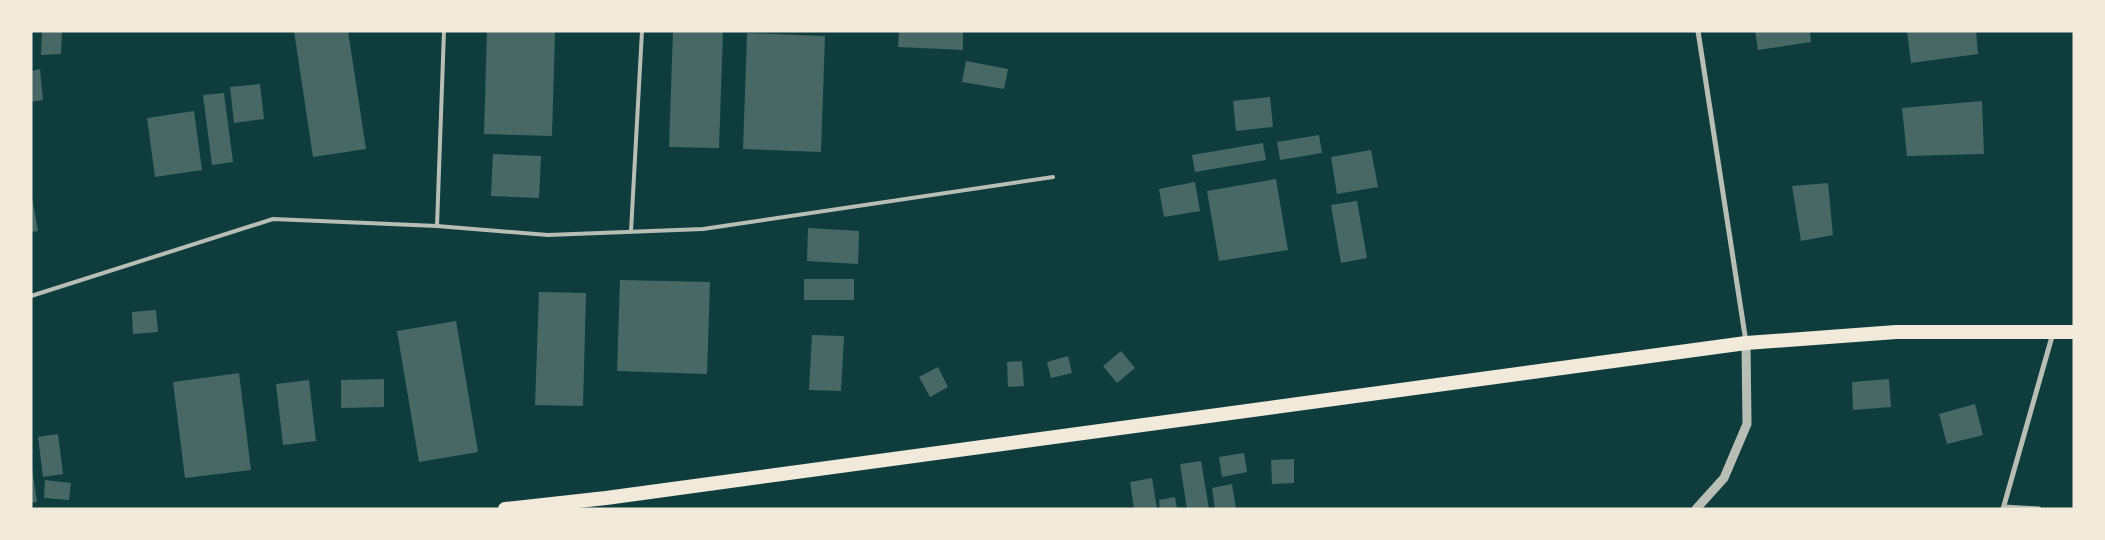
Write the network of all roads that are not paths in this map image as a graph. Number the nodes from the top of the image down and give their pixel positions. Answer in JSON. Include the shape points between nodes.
{"nodes":[{"id":1,"x":444,"y":31,"type":"edge"},
{"id":2,"x":642,"y":31,"type":"edge"},
{"id":3,"x":1698,"y":31,"type":"edge"},
{"id":4,"x":1053,"y":177,"type":"dead end"},
{"id":5,"x":437,"y":226,"type":"junction"},
{"id":6,"x":631,"y":231,"type":"junction"},
{"id":7,"x":31,"y":296,"type":"edge"},
{"id":8,"x":2053,"y":332,"type":"junction"},
{"id":9,"x":2074,"y":332,"type":"edge"},
{"id":10,"x":1746,"y":343,"type":"junction"},
{"id":11,"x":2004,"y":508,"type":"edge"},
{"id":12,"x":505,"y":509,"type":"edge"},
{"id":13,"x":1696,"y":509,"type":"edge"},
{"id":14,"x":2039,"y":509,"type":"edge"}],
"edges":[{"from":1,"to":5,"type":"lane"},
{"from":2,"to":6,"type":"lane"},
{"from":3,"to":10,"type":"street"},
{"from":4,"to":6,"type":"lane","via":[[703,229]]},
{"from":5,"to":6,"type":"lane","via":[[548,235]]},
{"from":5,"to":7,"type":"lane","via":[[273,219]]},
{"from":8,"to":9,"type":"highway"},
{"from":8,"to":10,"type":"highway","via":[[1896,332]]},
{"from":8,"to":11,"type":"street"},
{"from":10,"to":12,"type":"highway"},
{"from":10,"to":13,"type":"street","via":[[1747,424],[1724,478]]},
{"from":11,"to":14,"type":"street"}]}
